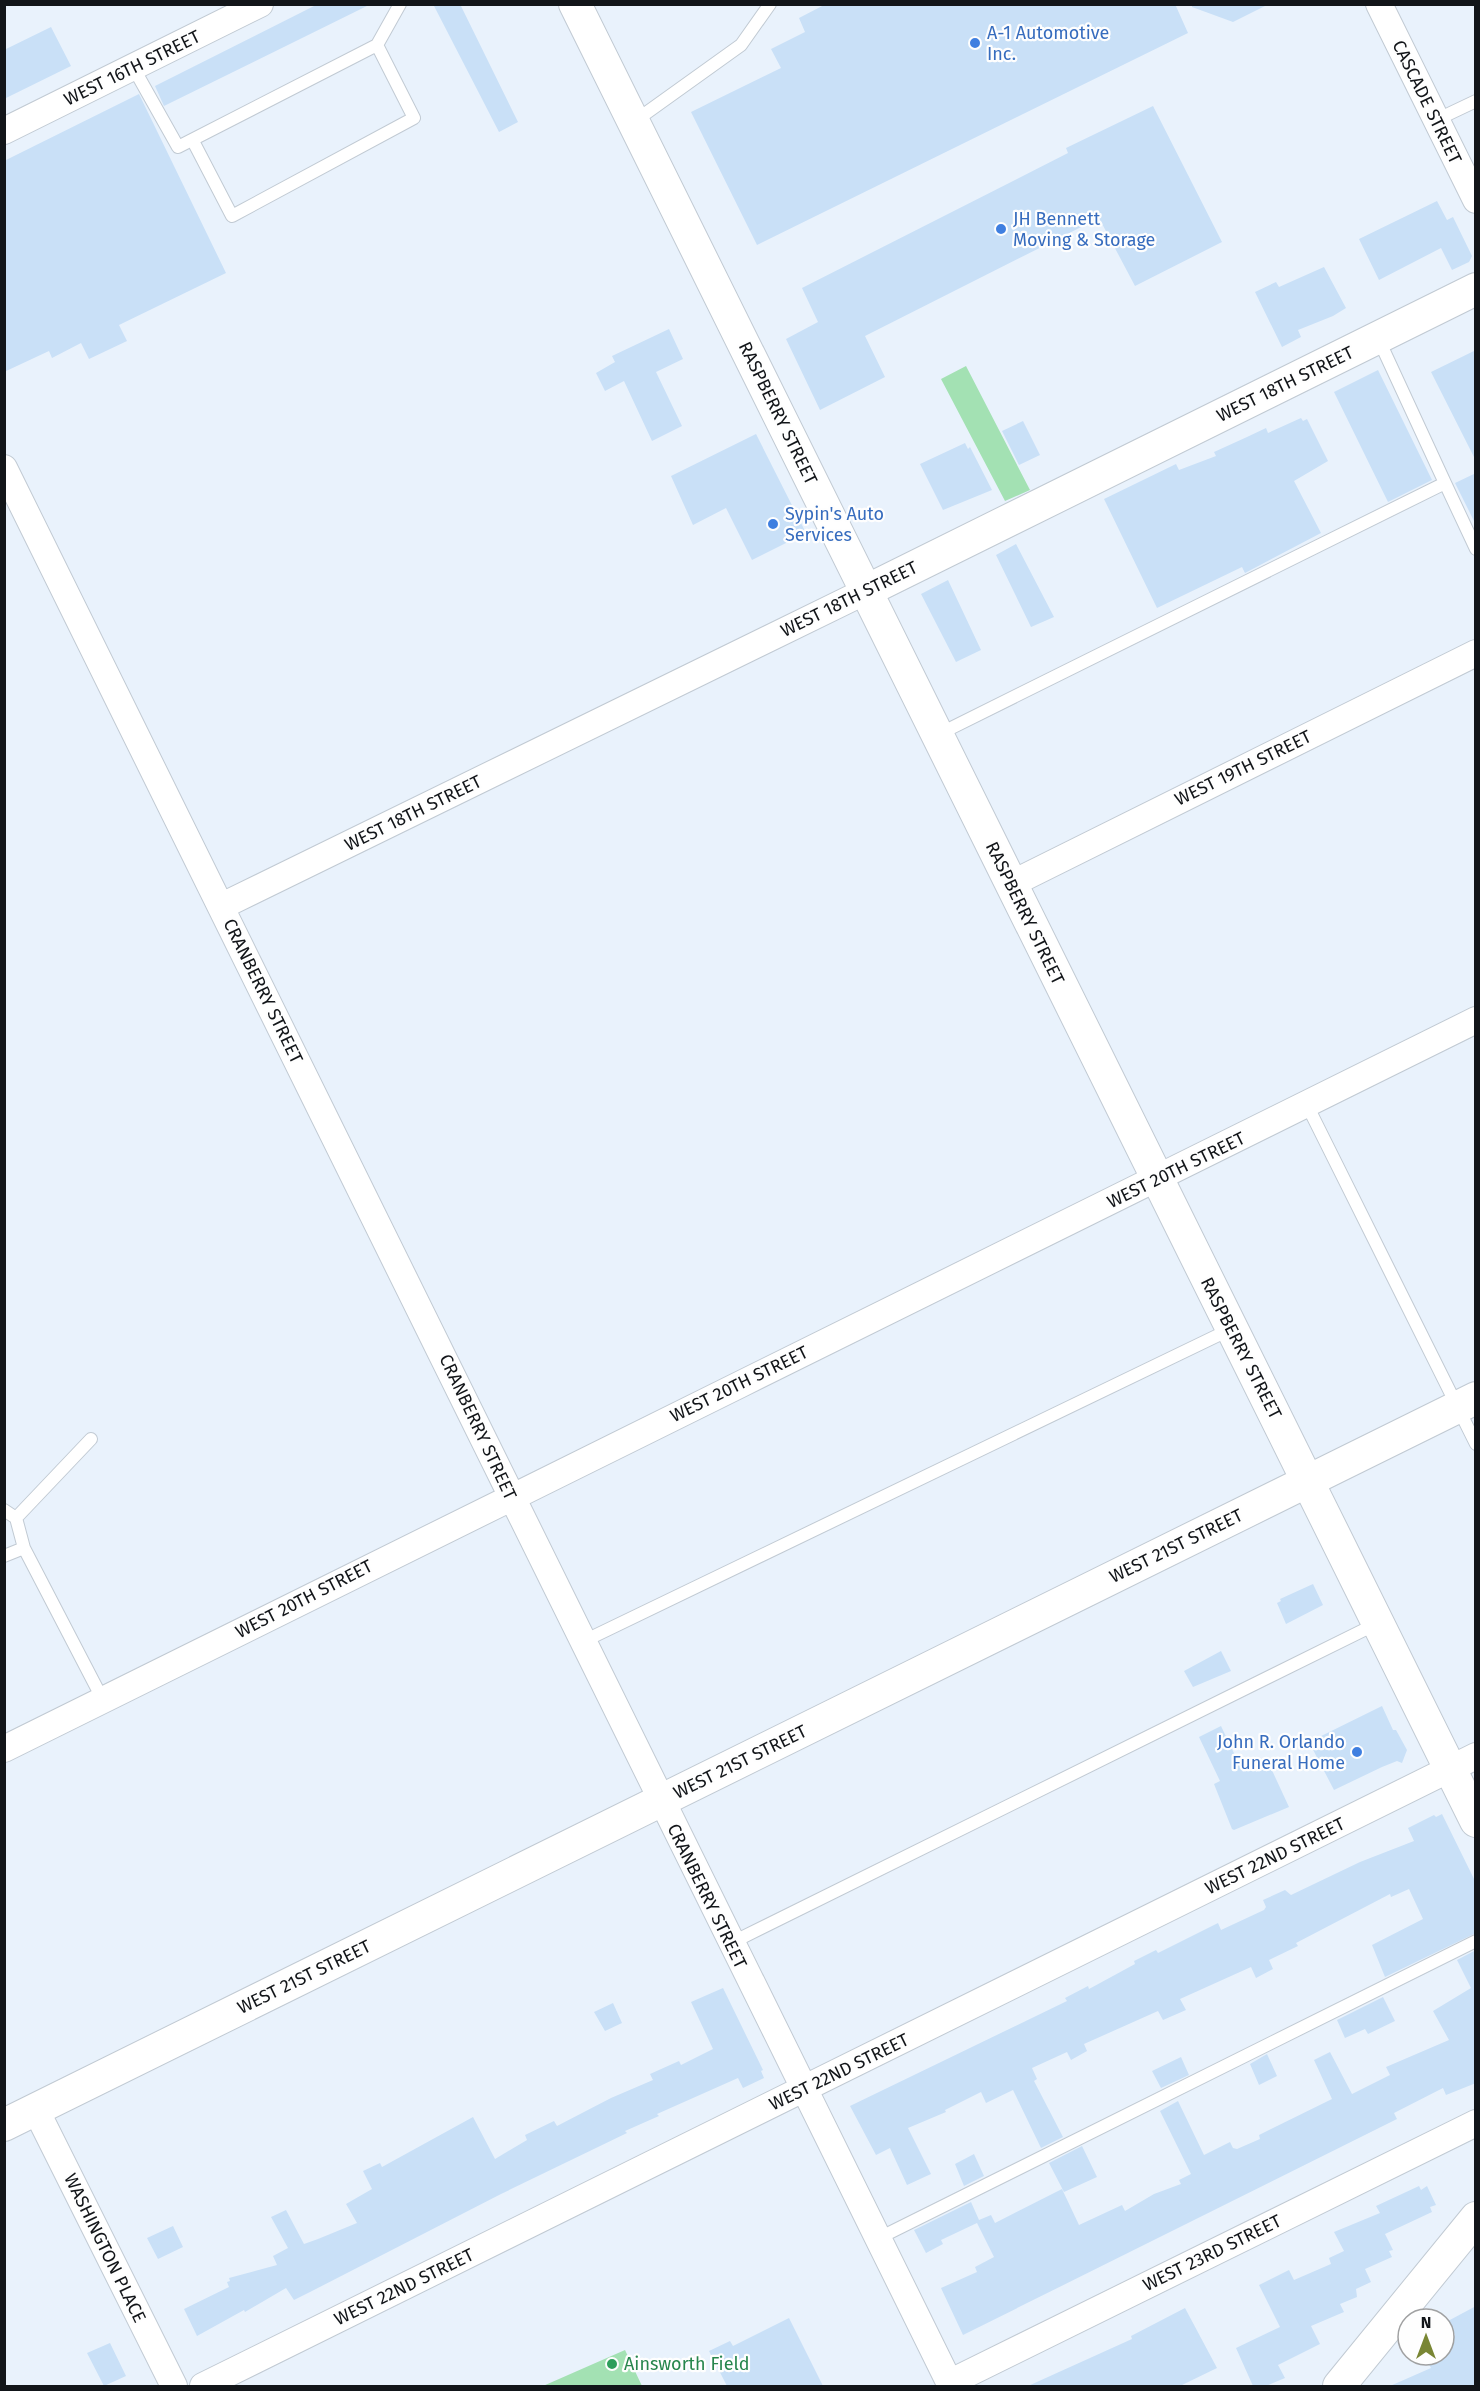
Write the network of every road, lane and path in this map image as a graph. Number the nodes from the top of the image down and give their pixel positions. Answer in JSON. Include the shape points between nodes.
{"nodes":[{"id":1,"x":260,"y":4,"type":"edge"},
{"id":2,"x":400,"y":4,"type":"edge"},
{"id":3,"x":575,"y":4,"type":"edge"},
{"id":4,"x":770,"y":4,"type":"edge"},
{"id":5,"x":1379,"y":4,"type":"edge"},
{"id":6,"x":377,"y":45,"type":"junction"},
{"id":7,"x":134,"y":68,"type":"junction"},
{"id":8,"x":1476,"y":101,"type":"edge"},
{"id":9,"x":1436,"y":120,"type":"junction"},
{"id":10,"x":634,"y":122,"type":"junction"},
{"id":11,"x":4,"y":131,"type":"edge"},
{"id":12,"x":193,"y":141,"type":"junction"},
{"id":13,"x":1476,"y":200,"type":"edge"},
{"id":14,"x":1476,"y":290,"type":"edge"},
{"id":15,"x":1378,"y":338,"type":"junction"},
{"id":16,"x":4,"y":468,"type":"edge"},
{"id":17,"x":1444,"y":483,"type":"junction"},
{"id":18,"x":1476,"y":549,"type":"edge"},
{"id":19,"x":866,"y":591,"type":"junction"},
{"id":20,"x":1476,"y":652,"type":"edge"},
{"id":21,"x":937,"y":735,"type":"junction"},
{"id":22,"x":1011,"y":884,"type":"junction"},
{"id":23,"x":222,"y":906,"type":"junction"},
{"id":24,"x":1476,"y":1020,"type":"edge"},
{"id":25,"x":1307,"y":1104,"type":"junction"},
{"id":26,"x":1157,"y":1179,"type":"junction"},
{"id":27,"x":1232,"y":1329,"type":"junction"},
{"id":28,"x":1466,"y":1402,"type":"edge"},
{"id":29,"x":92,"y":1439,"type":"dead end"},
{"id":30,"x":1476,"y":1444,"type":"edge"},
{"id":31,"x":1307,"y":1481,"type":"junction"},
{"id":32,"x":510,"y":1496,"type":"junction"},
{"id":33,"x":4,"y":1510,"type":"edge"},
{"id":34,"x":16,"y":1518,"type":"junction"},
{"id":35,"x":24,"y":1548,"type":"junction"},
{"id":36,"x":4,"y":1556,"type":"edge"},
{"id":37,"x":1378,"y":1623,"type":"junction"},
{"id":38,"x":584,"y":1641,"type":"junction"},
{"id":39,"x":103,"y":1700,"type":"junction"},
{"id":40,"x":4,"y":1749,"type":"edge"},
{"id":41,"x":1463,"y":1762,"type":"edge"},
{"id":42,"x":660,"y":1801,"type":"junction"},
{"id":43,"x":1476,"y":1821,"type":"edge"},
{"id":44,"x":1476,"y":1941,"type":"edge"},
{"id":45,"x":730,"y":1943,"type":"junction"},
{"id":46,"x":803,"y":2089,"type":"junction"},
{"id":47,"x":36,"y":2109,"type":"junction"},
{"id":48,"x":1476,"y":2123,"type":"edge"},
{"id":49,"x":4,"y":2125,"type":"edge"},
{"id":50,"x":1476,"y":2218,"type":"edge"},
{"id":51,"x":878,"y":2239,"type":"junction"},
{"id":52,"x":950,"y":2385,"type":"edge"},
{"id":53,"x":174,"y":2386,"type":"edge"},
{"id":54,"x":203,"y":2386,"type":"edge"},
{"id":55,"x":1340,"y":2386,"type":"edge"}],
"edges":[{"from":1,"to":7,"type":"street","name":"WEST 16TH STREET"},
{"from":2,"to":6,"type":"lane"},
{"from":3,"to":10,"type":"street","name":"RASPBERRY STREET"},
{"from":4,"to":10,"type":"lane","via":[[741,45]]},
{"from":5,"to":9,"type":"street","name":"CASCADE STREET"},
{"from":6,"to":12,"type":"lane"},
{"from":6,"to":12,"type":"lane","via":[[414,118],[232,216]]},
{"from":7,"to":11,"type":"street","name":"WEST 16TH STREET"},
{"from":7,"to":12,"type":"lane","via":[[178,147]]},
{"from":8,"to":9,"type":"lane"},
{"from":9,"to":13,"type":"street","name":"CASCADE STREET"},
{"from":10,"to":19,"type":"street","name":"RASPBERRY STREET"},
{"from":14,"to":15,"type":"street","name":"WEST 18TH STREET"},
{"from":15,"to":17,"type":"lane"},
{"from":15,"to":19,"type":"street","name":"WEST 18TH STREET"},
{"from":16,"to":23,"type":"street","name":"CRANBERRY STREET"},
{"from":17,"to":18,"type":"lane"},
{"from":17,"to":21,"type":"lane"},
{"from":19,"to":21,"type":"street","name":"RASPBERRY STREET"},
{"from":19,"to":23,"type":"street","name":"WEST 18TH STREET"},
{"from":20,"to":22,"type":"street","name":"WEST 19TH STREET"},
{"from":21,"to":22,"type":"street","name":"RASPBERRY STREET"},
{"from":22,"to":26,"type":"street","name":"RASPBERRY STREET"},
{"from":23,"to":32,"type":"street","name":"CRANBERRY STREET"},
{"from":24,"to":25,"type":"street","name":"WEST 20TH STREET"},
{"from":25,"to":26,"type":"street","name":"WEST 20TH STREET"},
{"from":25,"to":28,"type":"lane"},
{"from":26,"to":27,"type":"street","name":"RASPBERRY STREET"},
{"from":26,"to":32,"type":"street","name":"WEST 20TH STREET"},
{"from":27,"to":31,"type":"street","name":"RASPBERRY STREET"},
{"from":27,"to":38,"type":"lane"},
{"from":28,"to":30,"type":"lane"},
{"from":28,"to":31,"type":"street","name":"WEST 21ST STREET"},
{"from":29,"to":34,"type":"lane"},
{"from":31,"to":37,"type":"street","name":"RASPBERRY STREET"},
{"from":31,"to":42,"type":"street","name":"WEST 21ST STREET"},
{"from":32,"to":38,"type":"street","name":"CRANBERRY STREET"},
{"from":32,"to":39,"type":"street","name":"WEST 20TH STREET"},
{"from":33,"to":34,"type":"lane"},
{"from":34,"to":35,"type":"lane"},
{"from":35,"to":36,"type":"lane"},
{"from":35,"to":39,"type":"lane"},
{"from":37,"to":41,"type":"street","name":"RASPBERRY STREET"},
{"from":37,"to":45,"type":"lane"},
{"from":38,"to":42,"type":"street","name":"CRANBERRY STREET"},
{"from":39,"to":40,"type":"street","name":"WEST 20TH STREET"},
{"from":41,"to":43,"type":"street","name":"RASPBERRY STREET"},
{"from":41,"to":46,"type":"street","name":"WEST 22ND STREET"},
{"from":42,"to":45,"type":"street","name":"CRANBERRY STREET"},
{"from":42,"to":47,"type":"street","name":"WEST 21ST STREET"},
{"from":44,"to":51,"type":"lane"},
{"from":45,"to":46,"type":"street","name":"CRANBERRY STREET"},
{"from":46,"to":51,"type":"street","name":"CRANBERRY STREET"},
{"from":46,"to":54,"type":"street","name":"WEST 22ND STREET"},
{"from":47,"to":49,"type":"street","name":"WEST 21ST STREET"},
{"from":47,"to":53,"type":"street","name":"WASHINGTON PLACE"},
{"from":48,"to":52,"type":"street","name":"WEST 23RD STREET"},
{"from":50,"to":55,"type":"street"},
{"from":51,"to":52,"type":"street","name":"CRANBERRY STREET"}]}
